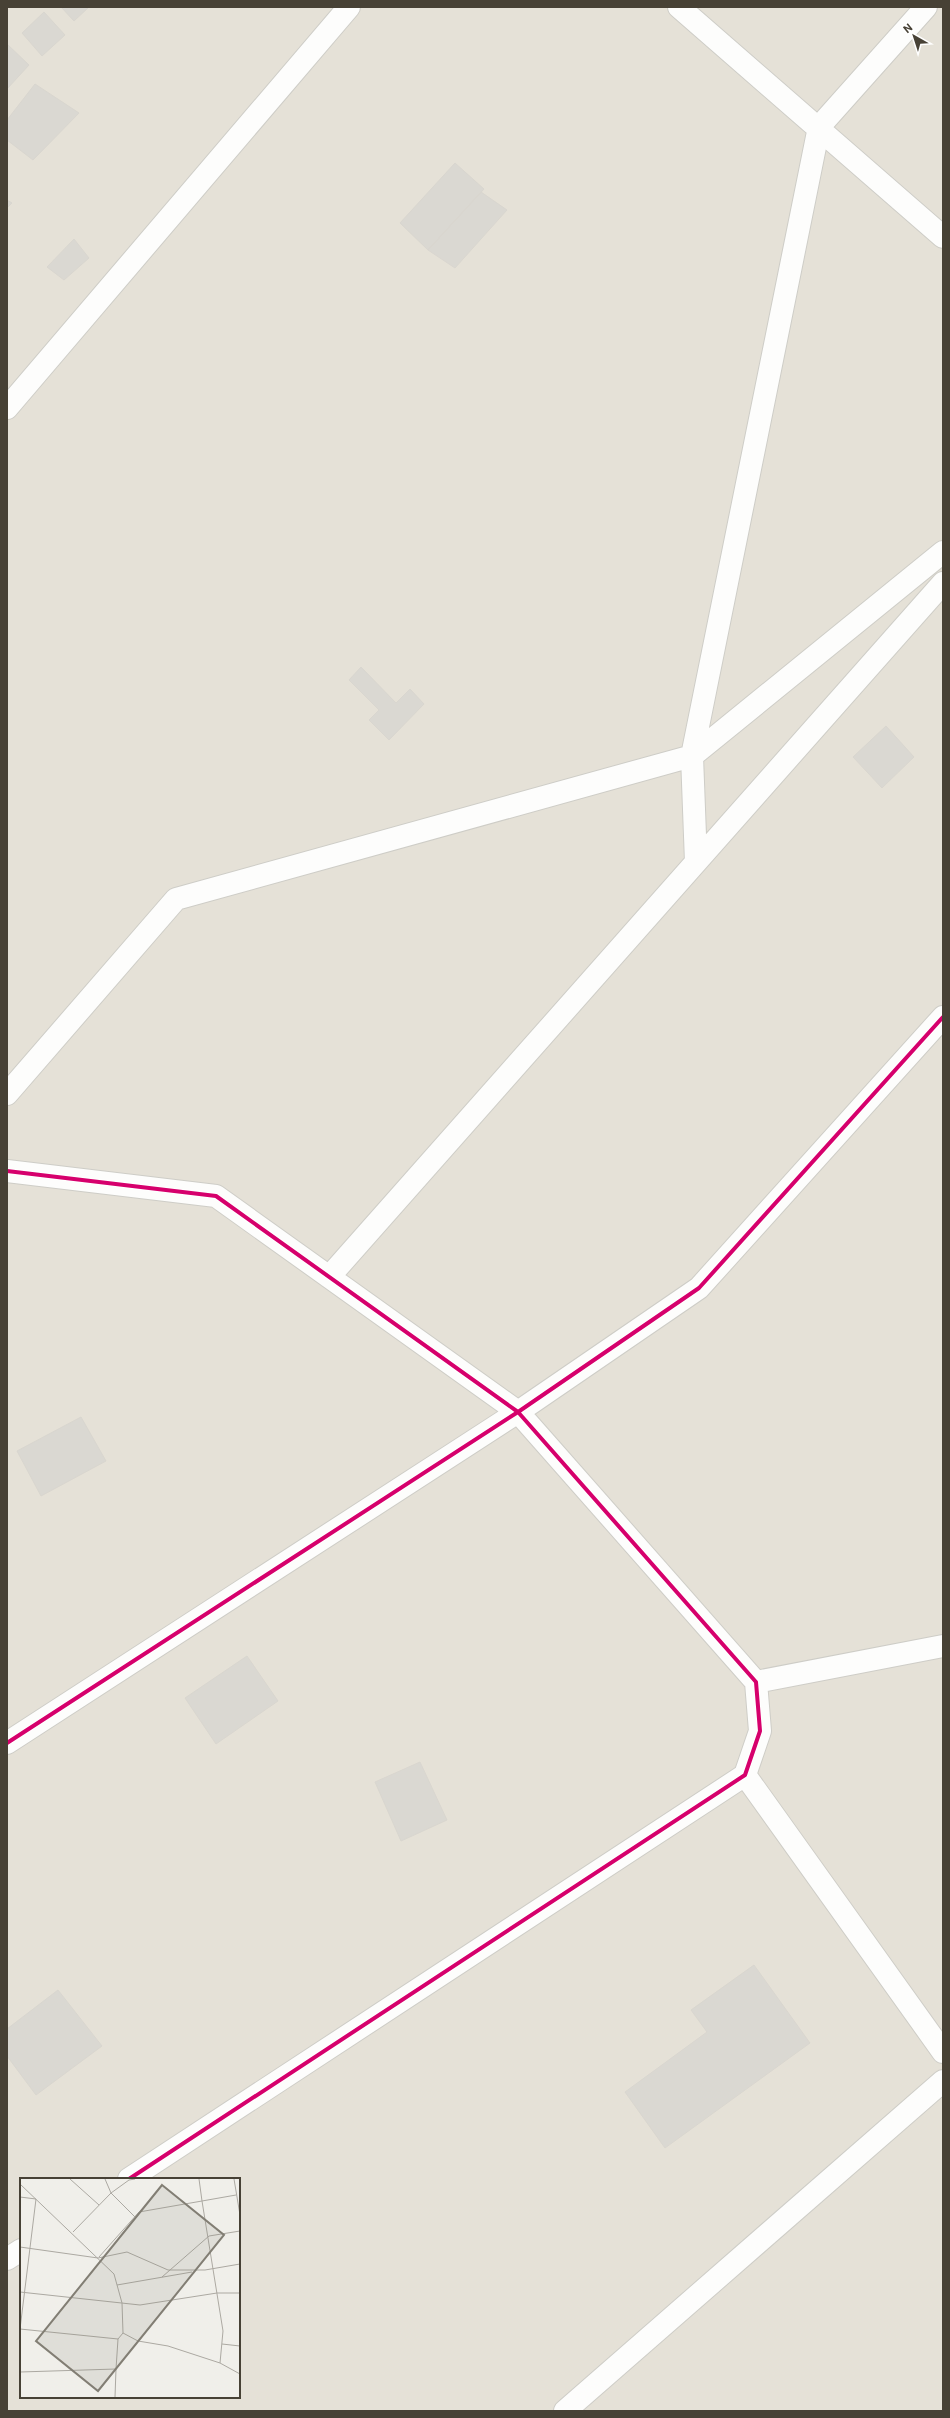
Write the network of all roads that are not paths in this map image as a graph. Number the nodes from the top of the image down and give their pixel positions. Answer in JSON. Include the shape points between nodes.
{"nodes":[{"id":1,"x":350,"y":7,"type":"edge"},
{"id":2,"x":679,"y":7,"type":"edge"},
{"id":3,"x":926,"y":7,"type":"edge"},
{"id":4,"x":819,"y":127,"type":"junction"},
{"id":5,"x":943,"y":237,"type":"edge"},
{"id":6,"x":7,"y":408,"type":"edge"},
{"id":7,"x":943,"y":552,"type":"edge"},
{"id":8,"x":943,"y":583,"type":"edge"},
{"id":9,"x":692,"y":756,"type":"junction"},
{"id":10,"x":696,"y":862,"type":"junction"},
{"id":11,"x":943,"y":1017,"type":"edge"},
{"id":12,"x":7,"y":1094,"type":"edge"},
{"id":13,"x":7,"y":1171,"type":"edge"},
{"id":14,"x":329,"y":1277,"type":"junction"},
{"id":15,"x":518,"y":1412,"type":"junction"},
{"id":16,"x":943,"y":1646,"type":"edge"},
{"id":17,"x":756,"y":1682,"type":"junction"},
{"id":18,"x":7,"y":1743,"type":"edge"},
{"id":19,"x":745,"y":1775,"type":"junction"},
{"id":20,"x":943,"y":2052,"type":"edge"},
{"id":21,"x":943,"y":2081,"type":"edge"},
{"id":22,"x":132,"y":2178,"type":"edge"},
{"id":23,"x":20,"y":2251,"type":"edge"},
{"id":24,"x":7,"y":2259,"type":"edge"},
{"id":25,"x":565,"y":2411,"type":"edge"}],
"edges":[{"from":1,"to":6,"type":"street"},
{"from":2,"to":4,"type":"street"},
{"from":3,"to":4,"type":"street"},
{"from":4,"to":5,"type":"street"},
{"from":4,"to":9,"type":"street"},
{"from":7,"to":9,"type":"street"},
{"from":8,"to":10,"type":"street"},
{"from":9,"to":10,"type":"street"},
{"from":9,"to":12,"type":"street","via":[[176,899]]},
{"from":10,"to":14,"type":"street"},
{"from":11,"to":15,"type":"street","via":[[699,1288]]},
{"from":13,"to":14,"type":"street","via":[[216,1196]]},
{"from":14,"to":15,"type":"street"},
{"from":15,"to":17,"type":"street"},
{"from":15,"to":18,"type":"street"},
{"from":16,"to":17,"type":"street"},
{"from":17,"to":19,"type":"street","via":[[760,1730]]},
{"from":19,"to":20,"type":"street"},
{"from":19,"to":22,"type":"street"},
{"from":21,"to":25,"type":"street"},
{"from":23,"to":24,"type":"street"}]}
